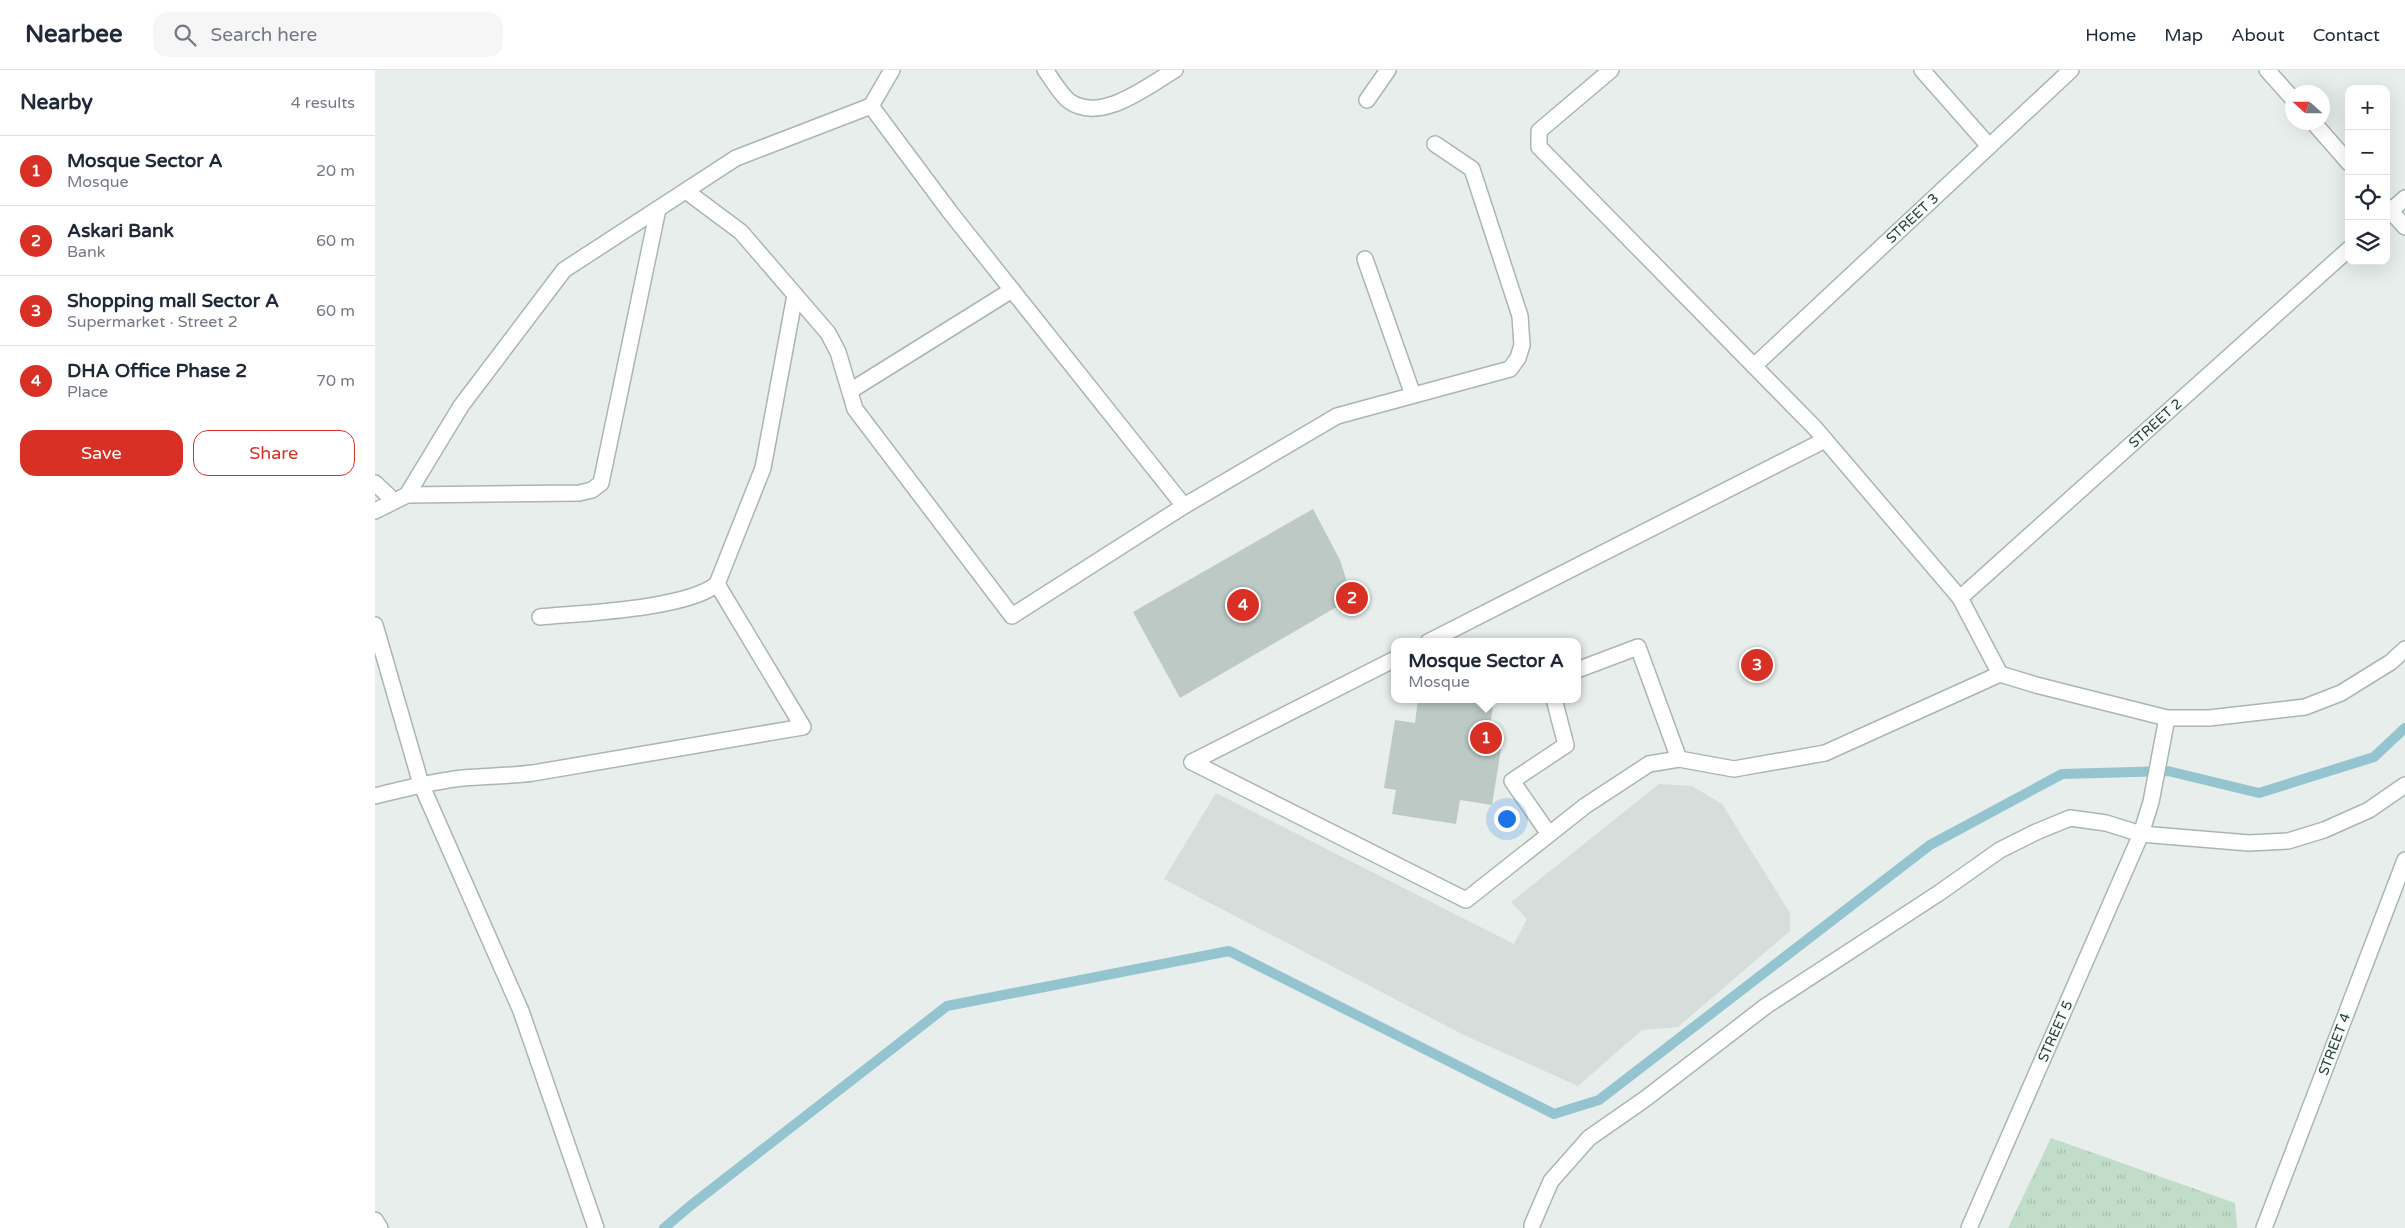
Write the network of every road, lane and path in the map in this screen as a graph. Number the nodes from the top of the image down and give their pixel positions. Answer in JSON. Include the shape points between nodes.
{"nodes":[{"id":1,"x":892,"y":70,"type":"edge"},
{"id":2,"x":1045,"y":70,"type":"edge"},
{"id":3,"x":1175,"y":70,"type":"edge"},
{"id":4,"x":1388,"y":70,"type":"edge"},
{"id":5,"x":1611,"y":70,"type":"edge"},
{"id":6,"x":1922,"y":70,"type":"edge"},
{"id":7,"x":2071,"y":70,"type":"edge"},
{"id":8,"x":2267,"y":70,"type":"edge"},
{"id":9,"x":2285,"y":90,"type":"edge"},
{"id":10,"x":1367,"y":100,"type":"dead end"},
{"id":11,"x":871,"y":106,"type":"junction"},
{"id":12,"x":2320,"y":130,"type":"edge"},
{"id":13,"x":1435,"y":144,"type":"dead end"},
{"id":14,"x":1989,"y":146,"type":"junction"},
{"id":15,"x":2345,"y":158,"type":"edge"},
{"id":16,"x":686,"y":191,"type":"junction"},
{"id":17,"x":2405,"y":198,"type":"edge"},
{"id":18,"x":658,"y":209,"type":"junction"},
{"id":19,"x":2390,"y":209,"type":"edge"},
{"id":20,"x":2390,"y":213,"type":"edge"},
{"id":21,"x":2405,"y":227,"type":"edge"},
{"id":22,"x":2345,"y":253,"type":"edge"},
{"id":23,"x":1365,"y":259,"type":"dead end"},
{"id":24,"x":1011,"y":290,"type":"junction"},
{"id":25,"x":795,"y":295,"type":"junction"},
{"id":26,"x":1754,"y":366,"type":"junction"},
{"id":27,"x":850,"y":391,"type":"junction"},
{"id":28,"x":1413,"y":395,"type":"junction"},
{"id":29,"x":1825,"y":440,"type":"junction"},
{"id":30,"x":375,"y":483,"type":"edge"},
{"id":31,"x":401,"y":498,"type":"junction"},
{"id":32,"x":1184,"y":506,"type":"junction"},
{"id":33,"x":375,"y":511,"type":"edge"},
{"id":34,"x":717,"y":584,"type":"junction"},
{"id":35,"x":1960,"y":598,"type":"junction"},
{"id":36,"x":540,"y":617,"type":"dead end"},
{"id":37,"x":375,"y":625,"type":"edge"},
{"id":38,"x":1436,"y":638,"type":"edge"},
{"id":39,"x":2405,"y":650,"type":"edge"},
{"id":40,"x":1391,"y":661,"type":"edge"},
{"id":41,"x":1581,"y":668,"type":"edge"},
{"id":42,"x":2000,"y":674,"type":"junction"},
{"id":43,"x":1554,"y":703,"type":"edge"},
{"id":44,"x":2167,"y":718,"type":"junction"},
{"id":45,"x":1679,"y":759,"type":"junction"},
{"id":46,"x":421,"y":784,"type":"junction"},
{"id":47,"x":2405,"y":786,"type":"edge"},
{"id":48,"x":375,"y":796,"type":"edge"},
{"id":49,"x":1549,"y":834,"type":"junction"},
{"id":50,"x":2141,"y":834,"type":"junction"},
{"id":51,"x":2405,"y":860,"type":"edge"},
{"id":52,"x":375,"y":1220,"type":"edge"},
{"id":53,"x":1532,"y":1225,"type":"dead end"},
{"id":54,"x":380,"y":1228,"type":"edge"},
{"id":55,"x":596,"y":1228,"type":"edge"},
{"id":56,"x":1969,"y":1228,"type":"edge"},
{"id":57,"x":2264,"y":1228,"type":"edge"}],
"edges":[{"from":1,"to":11,"type":"street"},
{"from":2,"to":3,"type":"street","via":[[1069,100],[1090,110],[1119,103]]},
{"from":4,"to":10,"type":"street"},
{"from":5,"to":26,"type":"street","via":[[1539,131],[1539,147]]},
{"from":6,"to":14,"type":"street"},
{"from":7,"to":14,"type":"street","name":"STREET 3"},
{"from":8,"to":9,"type":"street"},
{"from":11,"to":16,"type":"street","via":[[737,158]]},
{"from":11,"to":24,"type":"street"},
{"from":12,"to":15,"type":"street"},
{"from":13,"to":28,"type":"street","via":[[1472,169],[1520,316],[1522,346],[1510,369]]},
{"from":14,"to":26,"type":"street","name":"STREET 3"},
{"from":16,"to":18,"type":"street"},
{"from":16,"to":25,"type":"street","via":[[741,232]]},
{"from":17,"to":19,"type":"street"},
{"from":18,"to":31,"type":"street","via":[[564,270],[461,406]]},
{"from":18,"to":31,"type":"street","via":[[601,484],[579,493]]},
{"from":20,"to":21,"type":"street"},
{"from":22,"to":35,"type":"street","name":"STREET 2"},
{"from":23,"to":28,"type":"street"},
{"from":24,"to":27,"type":"street"},
{"from":24,"to":32,"type":"street"},
{"from":25,"to":27,"type":"street","via":[[828,333],[838,352]]},
{"from":25,"to":34,"type":"street","via":[[763,468]]},
{"from":26,"to":29,"type":"street"},
{"from":27,"to":32,"type":"street","via":[[855,409],[1012,616]]},
{"from":28,"to":32,"type":"street","via":[[1337,416]]},
{"from":29,"to":35,"type":"street"},
{"from":29,"to":38,"type":"street"},
{"from":30,"to":31,"type":"street"},
{"from":31,"to":33,"type":"street"},
{"from":34,"to":36,"type":"street","via":[[707,592],[662,603]]},
{"from":34,"to":46,"type":"street","via":[[803,727],[533,773]]},
{"from":35,"to":42,"type":"street"},
{"from":37,"to":46,"type":"street"},
{"from":39,"to":44,"type":"street","via":[[2341,693],[2305,707],[2209,718]]},
{"from":40,"to":49,"type":"street","via":[[1192,762],[1466,900]]},
{"from":41,"to":45,"type":"street","via":[[1638,647]]},
{"from":42,"to":44,"type":"street","via":[[2035,686]]},
{"from":42,"to":45,"type":"street","via":[[1825,753],[1734,769]]},
{"from":43,"to":49,"type":"street","via":[[1566,745],[1512,780]]},
{"from":44,"to":50,"type":"street","name":"STREET 5","via":[[2151,802]]},
{"from":45,"to":49,"type":"street","via":[[1649,764]]},
{"from":46,"to":48,"type":"street"},
{"from":46,"to":55,"type":"street","via":[[521,1011]]},
{"from":47,"to":50,"type":"street","via":[[2369,810],[2324,830],[2288,841],[2249,843]]},
{"from":50,"to":53,"type":"street","via":[[2106,823],[2070,818],[2000,850],[1766,1006],[1645,1100],[1589,1138],[1551,1181]]},
{"from":50,"to":56,"type":"street","name":"STREET 5"},
{"from":51,"to":57,"type":"street","name":"STREET 4"},
{"from":52,"to":54,"type":"street"}]}
